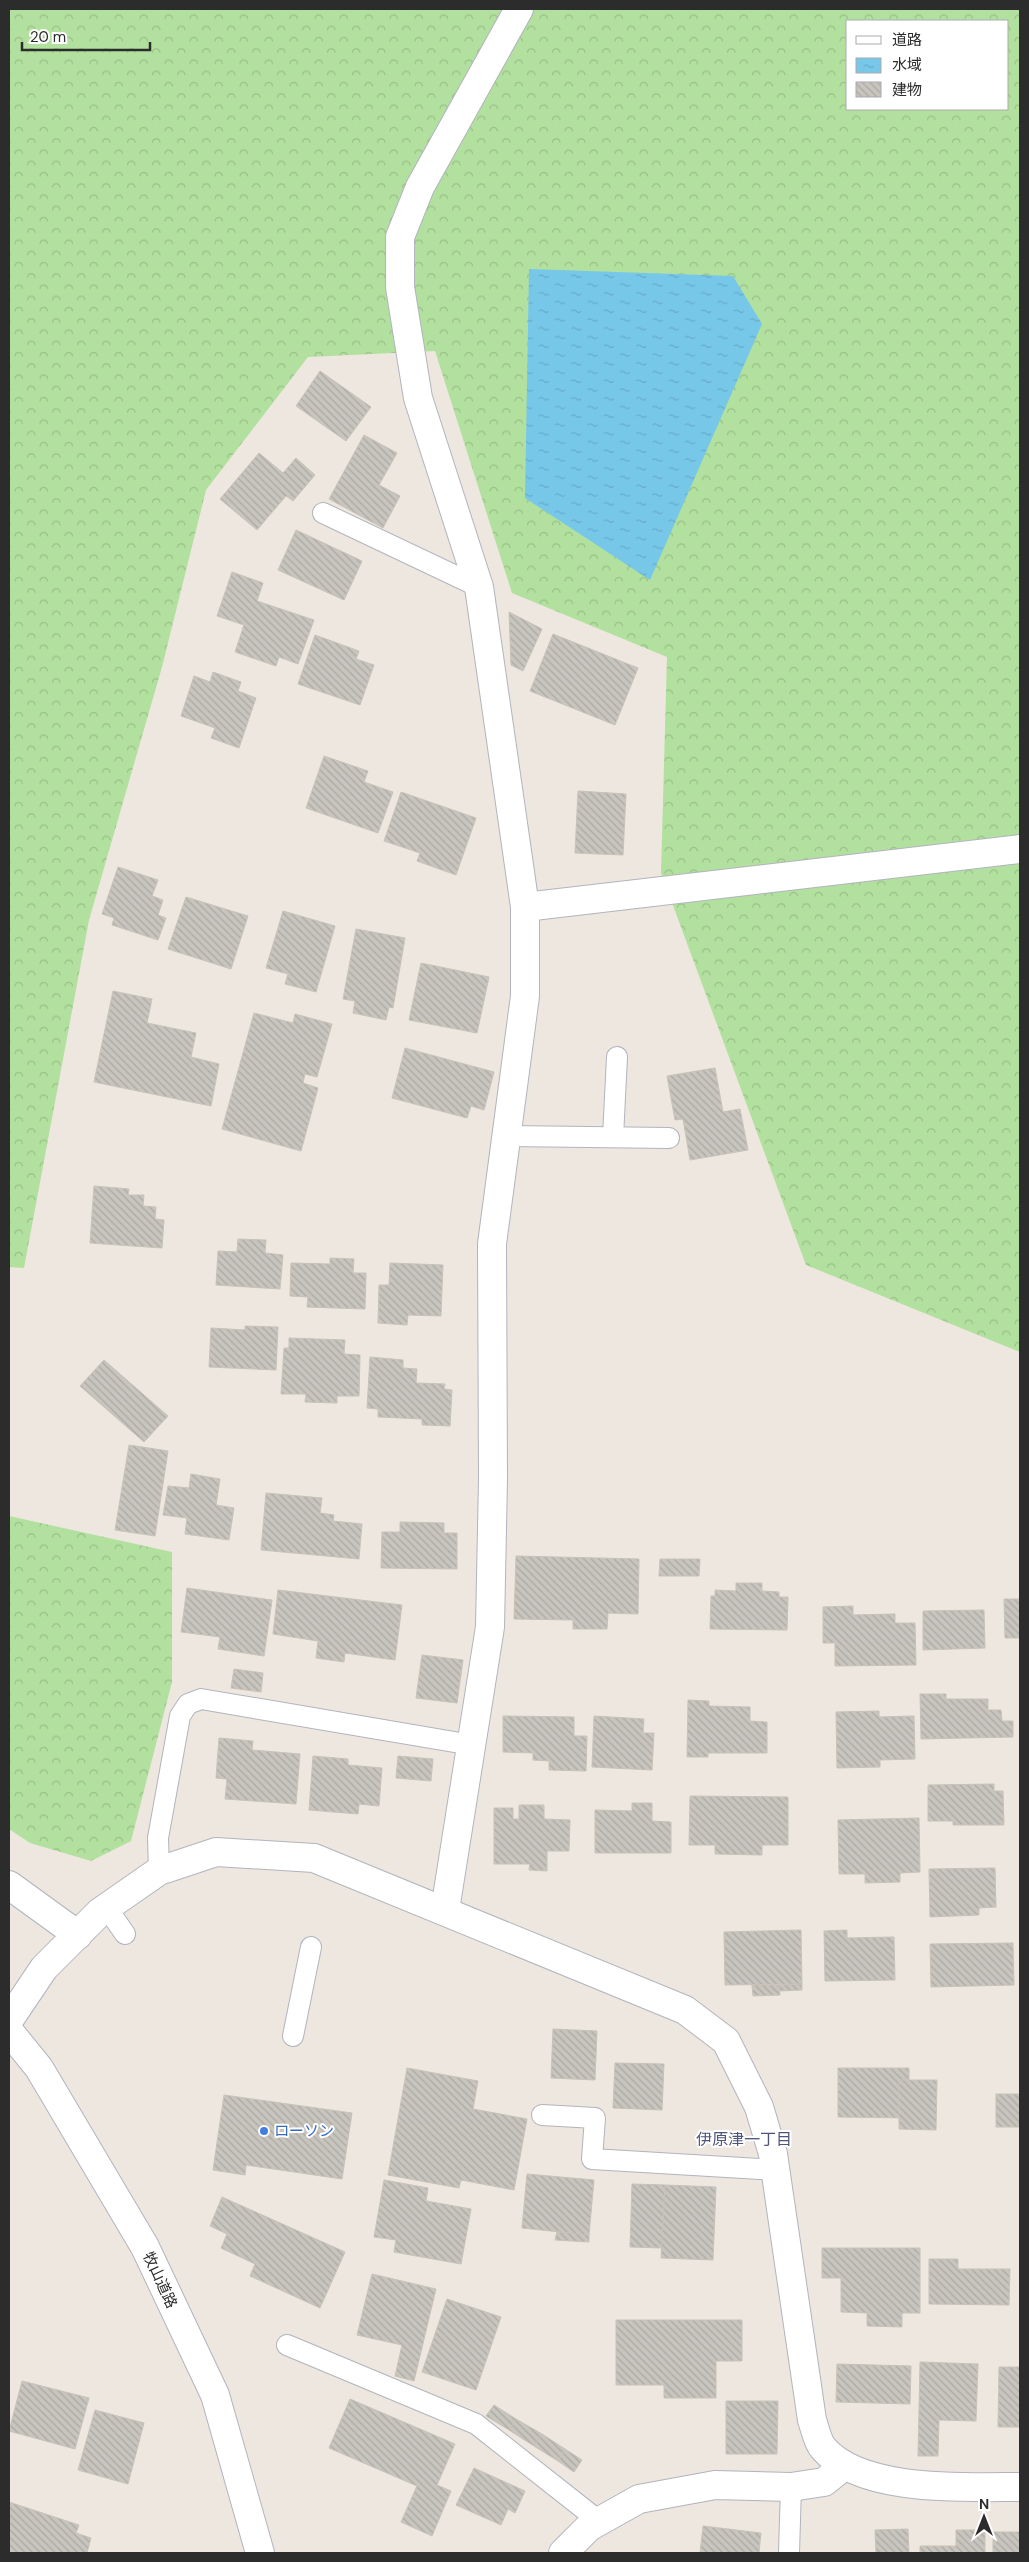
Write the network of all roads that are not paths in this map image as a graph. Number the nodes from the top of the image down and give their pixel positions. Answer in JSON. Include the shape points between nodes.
{"nodes":[{"id":1,"x":519,"y":9,"type":"edge"},
{"id":2,"x":323,"y":513,"type":"dead end"},
{"id":3,"x":479,"y":587,"type":"junction"},
{"id":4,"x":1020,"y":849,"type":"edge"},
{"id":5,"x":525,"y":907,"type":"junction"},
{"id":6,"x":617,"y":1057,"type":"dead end"},
{"id":7,"x":506,"y":1136,"type":"junction"},
{"id":8,"x":613,"y":1137,"type":"junction"},
{"id":9,"x":668,"y":1138,"type":"dead end"},
{"id":10,"x":472,"y":1745,"type":"junction"},
{"id":11,"x":159,"y":1871,"type":"junction"},
{"id":12,"x":9,"y":1885,"type":"edge"},
{"id":13,"x":106,"y":1908,"type":"junction"},
{"id":14,"x":445,"y":1910,"type":"junction"},
{"id":15,"x":78,"y":1934,"type":"junction"},
{"id":16,"x":125,"y":1934,"type":"dead end"},
{"id":17,"x":311,"y":1946,"type":"dead end"},
{"id":18,"x":9,"y":2020,"type":"edge"},
{"id":19,"x":9,"y":2031,"type":"edge"},
{"id":20,"x":293,"y":2036,"type":"dead end"},
{"id":21,"x":542,"y":2115,"type":"dead end"},
{"id":22,"x":775,"y":2170,"type":"junction"},
{"id":23,"x":287,"y":2345,"type":"dead end"},
{"id":24,"x":844,"y":2466,"type":"junction"},
{"id":25,"x":791,"y":2487,"type":"junction"},
{"id":26,"x":1020,"y":2487,"type":"edge"},
{"id":27,"x":600,"y":2521,"type":"junction"},
{"id":28,"x":260,"y":2553,"type":"edge"},
{"id":29,"x":563,"y":2553,"type":"edge"},
{"id":30,"x":789,"y":2553,"type":"edge"}],
"edges":[{"from":1,"to":3,"type":"street","via":[[420,187],[400,237],[400,287],[418,398]]},
{"from":2,"to":3,"type":"lane"},
{"from":3,"to":5,"type":"street"},
{"from":4,"to":5,"type":"street"},
{"from":5,"to":7,"type":"street","via":[[525,996]]},
{"from":6,"to":8,"type":"lane"},
{"from":7,"to":8,"type":"lane"},
{"from":7,"to":10,"type":"street","via":[[492,1244],[490,1626]]},
{"from":8,"to":9,"type":"lane"},
{"from":10,"to":11,"type":"lane","via":[[201,1700],[188,1704],[180,1716],[158,1838]]},
{"from":10,"to":14,"type":"street"},
{"from":11,"to":13,"type":"street"},
{"from":11,"to":14,"type":"street","via":[[216,1852],[314,1858]]},
{"from":12,"to":15,"type":"street"},
{"from":13,"to":15,"type":"street"},
{"from":13,"to":16,"type":"lane"},
{"from":14,"to":22,"type":"street","via":[[685,2010],[726,2041],[759,2107]]},
{"from":15,"to":18,"type":"street","via":[[44,1968]]},
{"from":17,"to":20,"type":"lane"},
{"from":19,"to":28,"type":"street","name":"牧山道路","via":[[39,2068],[145,2247],[215,2395]]},
{"from":21,"to":22,"type":"lane","via":[[595,2118],[592,2159]]},
{"from":22,"to":24,"type":"street","via":[[812,2420],[822,2447]]},
{"from":23,"to":27,"type":"lane","via":[[476,2424]]},
{"from":24,"to":25,"type":"street","via":[[824,2482]]},
{"from":24,"to":26,"type":"street","via":[[875,2477],[928,2487]]},
{"from":25,"to":27,"type":"street","via":[[715,2485],[639,2499]]},
{"from":25,"to":30,"type":"lane"},
{"from":27,"to":29,"type":"street","via":[[589,2527]]}]}
